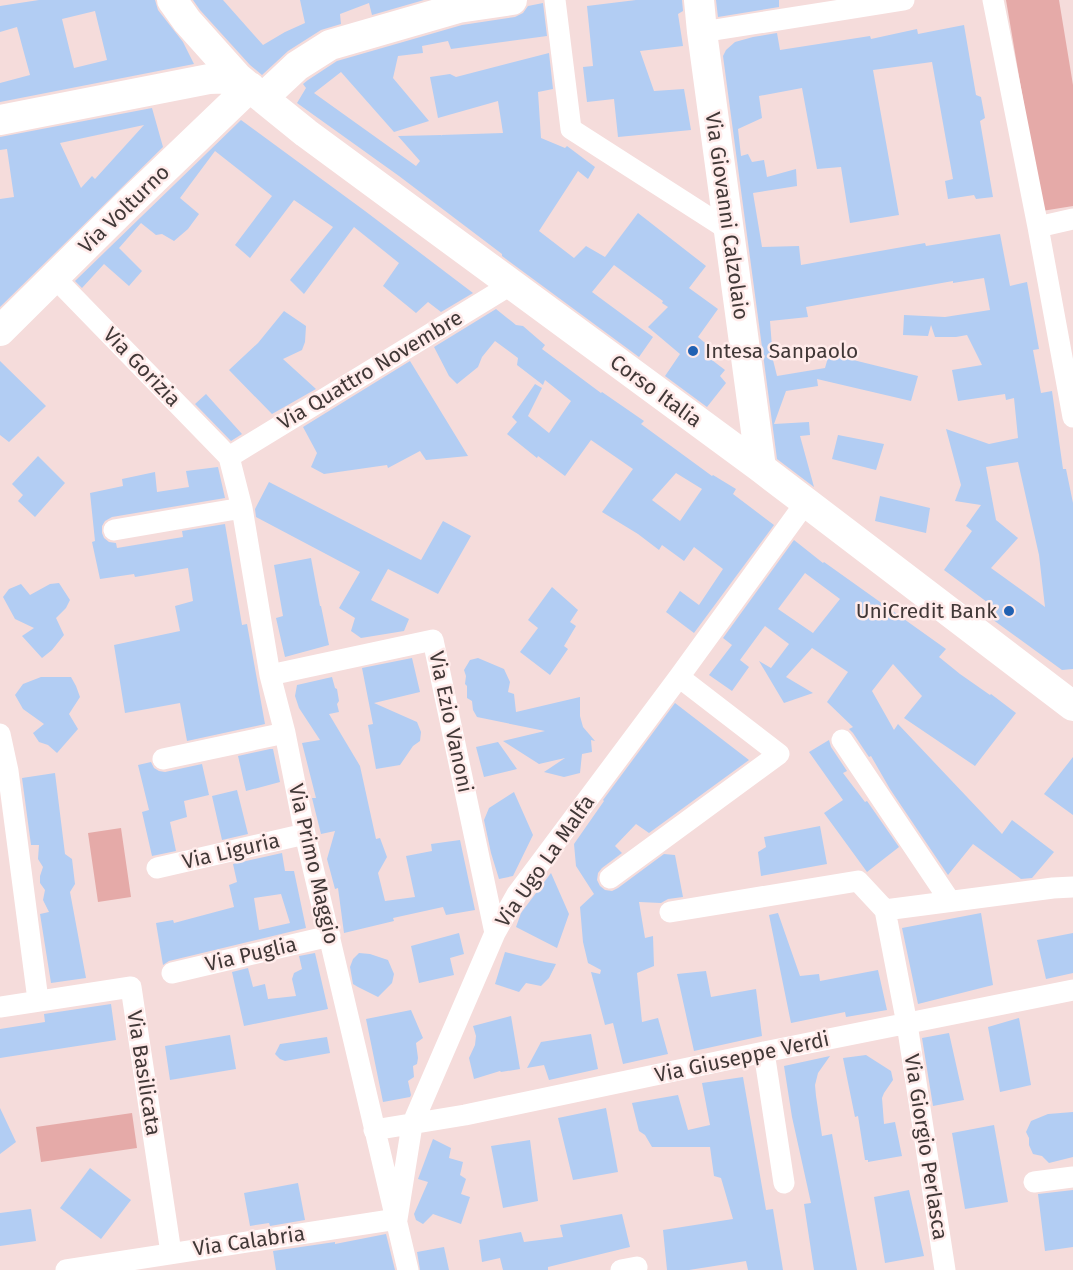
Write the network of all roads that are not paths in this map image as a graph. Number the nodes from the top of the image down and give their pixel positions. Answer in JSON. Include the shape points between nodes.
{"nodes":[{"id":1,"x":172,"y":0,"type":"edge"},
{"id":2,"x":512,"y":0,"type":"edge"},
{"id":3,"x":555,"y":0,"type":"edge"},
{"id":4,"x":699,"y":0,"type":"edge"},
{"id":5,"x":904,"y":0,"type":"edge"},
{"id":6,"x":993,"y":0,"type":"edge"},
{"id":7,"x":829,"y":6,"type":"edge"},
{"id":8,"x":702,"y":32,"type":"junction"},
{"id":9,"x":250,"y":88,"type":"junction"},
{"id":10,"x":0,"y":120,"type":"edge"},
{"id":11,"x":1073,"y":219,"type":"edge"},
{"id":12,"x":1038,"y":227,"type":"junction"},
{"id":13,"x":730,"y":231,"type":"junction"},
{"id":14,"x":54,"y":277,"type":"junction"},
{"id":15,"x":512,"y":284,"type":"junction"},
{"id":16,"x":0,"y":331,"type":"edge"},
{"id":17,"x":1073,"y":417,"type":"edge"},
{"id":18,"x":229,"y":457,"type":"junction"},
{"id":19,"x":761,"y":468,"type":"junction"},
{"id":20,"x":806,"y":502,"type":"junction"},
{"id":21,"x":242,"y":508,"type":"junction"},
{"id":22,"x":114,"y":530,"type":"dead end"},
{"id":23,"x":270,"y":675,"type":"junction"},
{"id":24,"x":679,"y":677,"type":"junction"},
{"id":25,"x":1073,"y":706,"type":"edge"},
{"id":26,"x":285,"y":733,"type":"junction"},
{"id":27,"x":0,"y":734,"type":"edge"},
{"id":28,"x":842,"y":740,"type":"dead end"},
{"id":29,"x":163,"y":759,"type":"dead end"},
{"id":30,"x":4,"y":773,"type":"edge"},
{"id":31,"x":305,"y":834,"type":"junction"},
{"id":32,"x":157,"y":868,"type":"dead end"},
{"id":33,"x":610,"y":878,"type":"dead end"},
{"id":34,"x":1073,"y":887,"type":"edge"},
{"id":35,"x":950,"y":901,"type":"junction"},
{"id":36,"x":885,"y":910,"type":"junction"},
{"id":37,"x":670,"y":912,"type":"dead end"},
{"id":38,"x":495,"y":933,"type":"junction"},
{"id":39,"x":330,"y":936,"type":"junction"},
{"id":40,"x":172,"y":973,"type":"dead end"},
{"id":41,"x":1073,"y":990,"type":"edge"},
{"id":42,"x":38,"y":1000,"type":"junction"},
{"id":43,"x":0,"y":1007,"type":"edge"},
{"id":44,"x":907,"y":1024,"type":"junction"},
{"id":45,"x":764,"y":1052,"type":"junction"},
{"id":46,"x":412,"y":1125,"type":"junction"},
{"id":47,"x":374,"y":1130,"type":"junction"},
{"id":48,"x":1073,"y":1177,"type":"edge"},
{"id":49,"x":1034,"y":1182,"type":"dead end"},
{"id":50,"x":784,"y":1183,"type":"dead end"},
{"id":51,"x":397,"y":1219,"type":"junction"},
{"id":52,"x":171,"y":1253,"type":"junction"},
{"id":53,"x":66,"y":1270,"type":"edge"},
{"id":54,"x":408,"y":1270,"type":"edge"},
{"id":55,"x":945,"y":1270,"type":"edge"}],
"edges":[{"from":1,"to":9,"type":"main road","name":"Corso Italia"},
{"from":2,"to":9,"type":"main road","name":"Via Volturno","via":[[458,9],[330,45]]},
{"from":3,"to":13,"type":"street","via":[[571,129]]},
{"from":4,"to":8,"type":"main road","name":"Via Giovanni Calzolaio"},
{"from":5,"to":7,"type":"street"},
{"from":6,"to":12,"type":"street"},
{"from":7,"to":8,"type":"street"},
{"from":8,"to":13,"type":"main road","name":"Via Giovanni Calzolaio"},
{"from":9,"to":10,"type":"main road","via":[[209,79]]},
{"from":9,"to":14,"type":"main road","name":"Via Volturno"},
{"from":9,"to":15,"type":"main road","name":"Corso Italia"},
{"from":11,"to":12,"type":"street"},
{"from":12,"to":17,"type":"street"},
{"from":13,"to":19,"type":"main road","name":"Via Giovanni Calzolaio"},
{"from":14,"to":16,"type":"main road","name":"Via Volturno"},
{"from":14,"to":18,"type":"street","name":"Via Gorizia"},
{"from":15,"to":18,"type":"street","name":"Via Quattro Novembre"},
{"from":15,"to":19,"type":"main road","name":"Corso Italia"},
{"from":18,"to":21,"type":"street","name":"Via Primo Maggio"},
{"from":19,"to":20,"type":"main road","name":"Corso Italia"},
{"from":20,"to":24,"type":"street","name":"Via Ugo La Malfa"},
{"from":20,"to":25,"type":"main road","name":"Corso Italia"},
{"from":21,"to":22,"type":"street"},
{"from":21,"to":23,"type":"street","name":"Via Primo Maggio"},
{"from":23,"to":26,"type":"street","name":"Via Primo Maggio"},
{"from":23,"to":38,"type":"street","name":"Via Ezio Vanoni","via":[[434,640]]},
{"from":24,"to":33,"type":"street","via":[[779,754]]},
{"from":24,"to":38,"type":"street","name":"Via Ugo La Malfa","via":[[517,894]]},
{"from":26,"to":29,"type":"street"},
{"from":26,"to":31,"type":"street","name":"Via Primo Maggio"},
{"from":27,"to":30,"type":"street"},
{"from":28,"to":35,"type":"street"},
{"from":30,"to":42,"type":"street"},
{"from":31,"to":32,"type":"street","name":"Via Liguria"},
{"from":31,"to":39,"type":"street","name":"Via Primo Maggio"},
{"from":34,"to":35,"type":"street"},
{"from":35,"to":36,"type":"street"},
{"from":36,"to":37,"type":"street","via":[[858,881]]},
{"from":36,"to":44,"type":"street","name":"Via Giorgio Perlasca"},
{"from":38,"to":46,"type":"street","name":"Via Ugo La Malfa"},
{"from":39,"to":40,"type":"street","name":"Via Puglia"},
{"from":39,"to":47,"type":"street","name":"Via Primo Maggio"},
{"from":41,"to":44,"type":"street","name":"Via Giuseppe Verdi"},
{"from":42,"to":43,"type":"street","name":"Via Basilicata"},
{"from":42,"to":52,"type":"street","name":"Via Basilicata","via":[[131,987]]},
{"from":44,"to":45,"type":"street","name":"Via Giuseppe Verdi"},
{"from":44,"to":55,"type":"street","name":"Via Giorgio Perlasca"},
{"from":45,"to":46,"type":"street","name":"Via Giuseppe Verdi"},
{"from":45,"to":50,"type":"street"},
{"from":46,"to":47,"type":"street"},
{"from":46,"to":51,"type":"street","name":"Via Ugo La Malfa"},
{"from":47,"to":51,"type":"street","name":"Via Primo Maggio"},
{"from":48,"to":49,"type":"street"},
{"from":51,"to":52,"type":"street","name":"Via Calabria"},
{"from":51,"to":54,"type":"street","name":"Via Primo Maggio"},
{"from":52,"to":53,"type":"street","name":"Via Calabria"}]}
